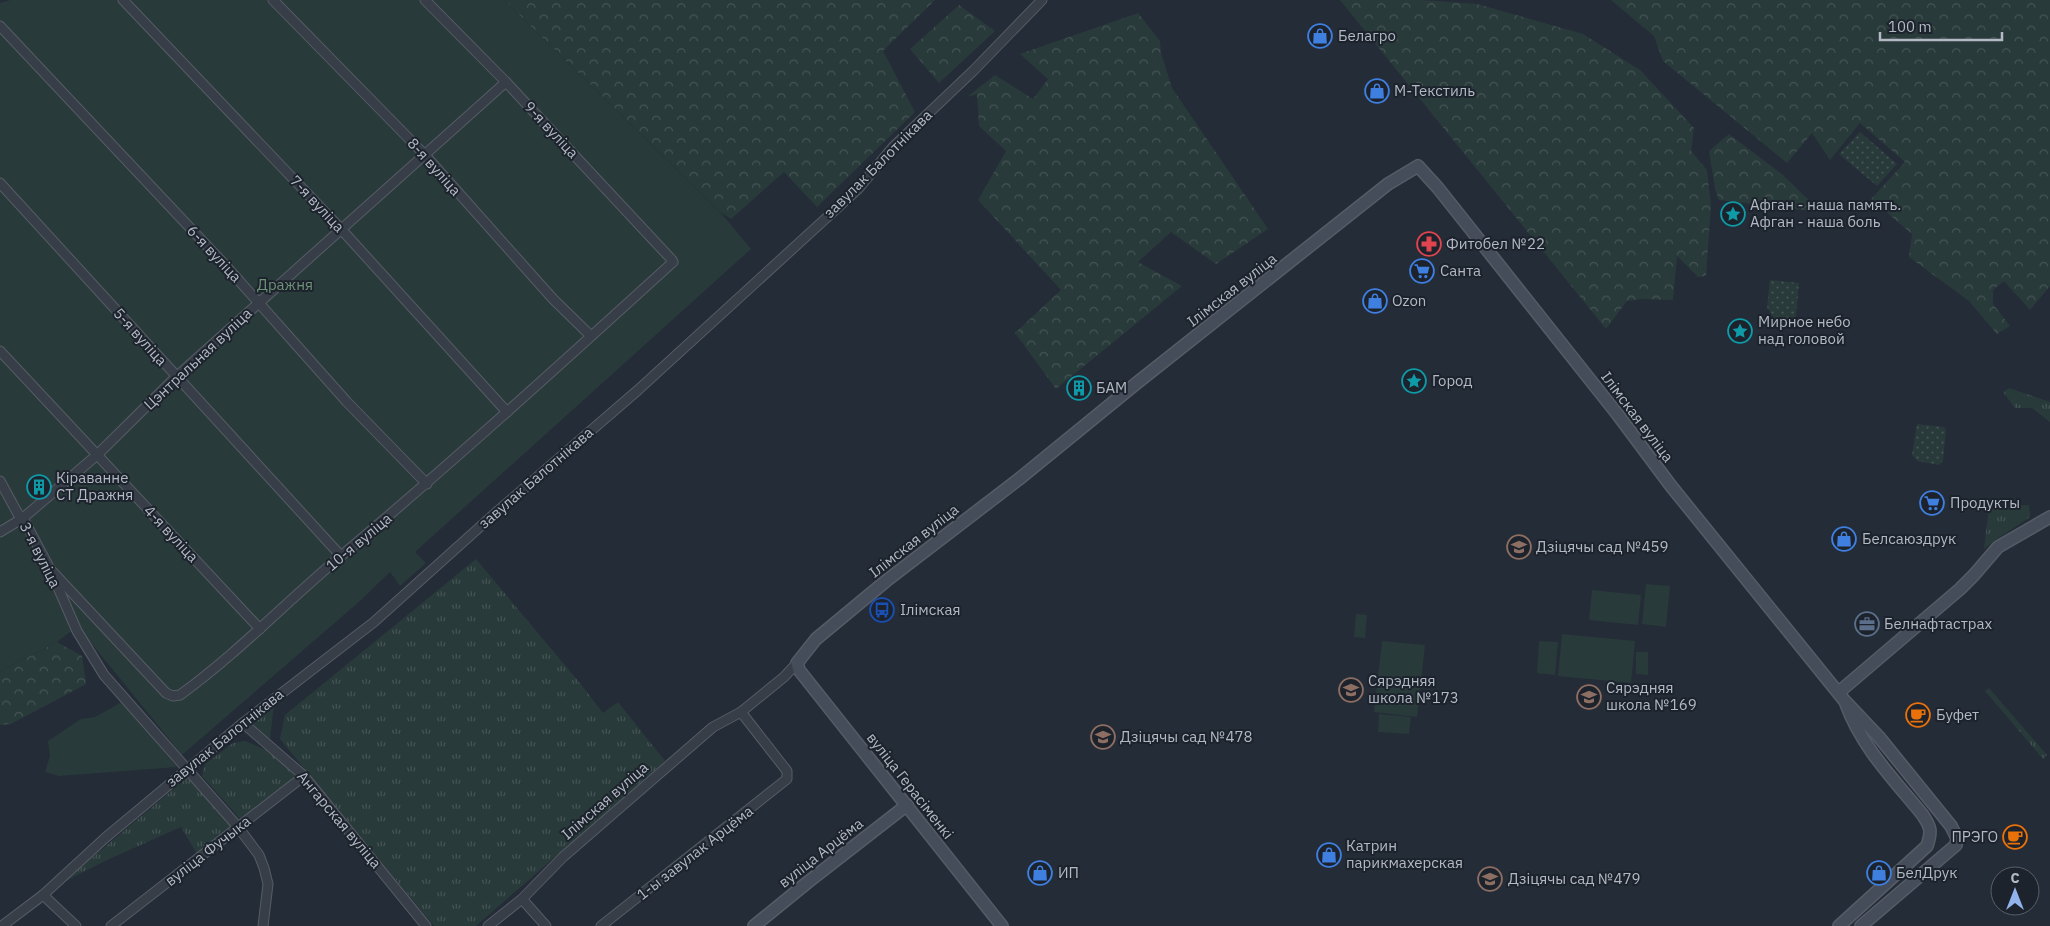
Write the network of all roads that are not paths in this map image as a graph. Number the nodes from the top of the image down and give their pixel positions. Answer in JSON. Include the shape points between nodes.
{"nodes":[{"id":1,"x":123,"y":0,"type":"edge"},
{"id":2,"x":273,"y":0,"type":"edge"},
{"id":3,"x":425,"y":0,"type":"edge"},
{"id":4,"x":1042,"y":0,"type":"edge"},
{"id":5,"x":0,"y":26,"type":"edge"},
{"id":6,"x":506,"y":82,"type":"junction"},
{"id":7,"x":424,"y":154,"type":"junction"},
{"id":8,"x":0,"y":184,"type":"edge"},
{"id":9,"x":341,"y":229,"type":"junction"},
{"id":10,"x":673,"y":262,"type":"joint"},
{"id":11,"x":259,"y":303,"type":"junction"},
{"id":12,"x":591,"y":336,"type":"junction"},
{"id":13,"x":0,"y":351,"type":"edge"},
{"id":14,"x":176,"y":377,"type":"junction"},
{"id":15,"x":507,"y":412,"type":"junction"},
{"id":16,"x":97,"y":455,"type":"junction"},
{"id":17,"x":0,"y":482,"type":"edge"},
{"id":18,"x":427,"y":484,"type":"junction"},
{"id":19,"x":2050,"y":517,"type":"edge"},
{"id":20,"x":23,"y":518,"type":"junction"},
{"id":21,"x":0,"y":532,"type":"edge"},
{"id":22,"x":341,"y":556,"type":"junction"},
{"id":23,"x":50,"y":569,"type":"junction"},
{"id":24,"x":260,"y":629,"type":"junction"},
{"id":25,"x":797,"y":662,"type":"junction"},
{"id":26,"x":1841,"y":696,"type":"junction"},
{"id":27,"x":741,"y":712,"type":"junction"},
{"id":28,"x":243,"y":722,"type":"junction"},
{"id":29,"x":1894,"y":755,"type":"junction"},
{"id":30,"x":1882,"y":765,"type":"junction"},
{"id":31,"x":187,"y":770,"type":"junction"},
{"id":32,"x":304,"y":776,"type":"junction"},
{"id":33,"x":907,"y":805,"type":"junction"},
{"id":34,"x":238,"y":827,"type":"junction"},
{"id":35,"x":1927,"y":846,"type":"junction"},
{"id":36,"x":1937,"y":861,"type":"junction"},
{"id":37,"x":43,"y":895,"type":"junction"},
{"id":38,"x":522,"y":899,"type":"junction"},
{"id":39,"x":1863,"y":903,"type":"junction"},
{"id":40,"x":1872,"y":918,"type":"junction"},
{"id":41,"x":2,"y":926,"type":"edge"},
{"id":42,"x":76,"y":926,"type":"edge"},
{"id":43,"x":111,"y":926,"type":"edge"},
{"id":44,"x":263,"y":926,"type":"edge"},
{"id":45,"x":426,"y":926,"type":"edge"},
{"id":46,"x":488,"y":926,"type":"edge"},
{"id":47,"x":546,"y":926,"type":"edge"},
{"id":48,"x":601,"y":926,"type":"edge"},
{"id":49,"x":754,"y":926,"type":"edge"},
{"id":50,"x":1002,"y":926,"type":"edge"},
{"id":51,"x":1839,"y":926,"type":"edge"},
{"id":52,"x":1861,"y":926,"type":"edge"}],
"edges":[{"from":1,"to":9,"type":"street","name":"7-я вуліца"},
{"from":2,"to":7,"type":"street","name":"8-я вуліца"},
{"from":3,"to":6,"type":"street","name":"9-я вуліца"},
{"from":4,"to":28,"type":"street","name":"завулак Балотнікава","via":[[898,141],[858,188],[638,390],[374,622]]},
{"from":5,"to":11,"type":"street","name":"6-я вуліца"},
{"from":6,"to":7,"type":"street","name":"Цэнтральная вуліца"},
{"from":6,"to":10,"type":"street","name":"9-я вуліца"},
{"from":7,"to":9,"type":"street","name":"Цэнтральная вуліца"},
{"from":7,"to":12,"type":"street","name":"8-я вуліца","via":[[553,299]]},
{"from":8,"to":14,"type":"street","name":"5-я вуліца"},
{"from":9,"to":11,"type":"street","name":"Цэнтральная вуліца"},
{"from":9,"to":15,"type":"street","name":"7-я вуліца"},
{"from":10,"to":12,"type":"street","name":"10-я вуліца"},
{"from":11,"to":14,"type":"street","name":"Цэнтральная вуліца"},
{"from":11,"to":18,"type":"street","name":"6-я вуліца","via":[[347,402]]},
{"from":12,"to":15,"type":"street","name":"10-я вуліца"},
{"from":13,"to":16,"type":"street","name":"4-я вуліца"},
{"from":14,"to":16,"type":"street","name":"Цэнтральная вуліца"},
{"from":14,"to":22,"type":"street","name":"5-я вуліца"},
{"from":15,"to":18,"type":"street","name":"10-я вуліца"},
{"from":16,"to":20,"type":"street","name":"Цэнтральная вуліца"},
{"from":16,"to":24,"type":"street","name":"4-я вуліца"},
{"from":17,"to":20,"type":"street","name":"3-я вуліца"},
{"from":18,"to":22,"type":"street","name":"10-я вуліца"},
{"from":19,"to":26,"type":"street","via":[[1998,547],[1960,589]]},
{"from":20,"to":21,"type":"street","name":"Цэнтральная вуліца"},
{"from":20,"to":23,"type":"street","name":"3-я вуліца"},
{"from":22,"to":24,"type":"street","name":"10-я вуліца"},
{"from":23,"to":24,"type":"street","name":"10-я вуліца","via":[[166,693],[173,696],[189,689]]},
{"from":23,"to":31,"type":"street","name":"3-я вуліца","via":[[77,631],[104,675]]},
{"from":25,"to":26,"type":"street","name":"Ілімская вуліца","via":[[816,639],[886,581],[1388,184],[1418,166]]},
{"from":25,"to":27,"type":"street","name":"Ілімская вуліца","via":[[784,677]]},
{"from":25,"to":33,"type":"street","name":"вуліца Герасіменкі","via":[[799,670]]},
{"from":26,"to":29,"type":"street","name":"Ілімская вуліца"},
{"from":26,"to":30,"type":"street","via":[[1853,724]]},
{"from":27,"to":38,"type":"street","name":"Ілімская вуліца","via":[[712,728],[563,857]]},
{"from":27,"to":48,"type":"street","name":"1-ы завулак Арцёма","via":[[788,771],[788,779]]},
{"from":28,"to":31,"type":"street","name":"завулак Балотнікава"},
{"from":28,"to":32,"type":"street","name":"Ангарская вуліца"},
{"from":29,"to":30,"type":"street"},
{"from":29,"to":36,"type":"street","name":"Ілімская вуліца","via":[[1955,833],[1956,845]]},
{"from":30,"to":35,"type":"street","via":[[1930,825]]},
{"from":31,"to":34,"type":"street","name":"3-я вуліца"},
{"from":31,"to":37,"type":"street","name":"завулак Балотнікава"},
{"from":32,"to":34,"type":"street","name":"вуліца Фучыка"},
{"from":32,"to":45,"type":"street","name":"Ангарская вуліца"},
{"from":33,"to":49,"type":"street","name":"вуліца Арцёма"},
{"from":33,"to":50,"type":"street","name":"вуліца Герасіменкі"},
{"from":34,"to":43,"type":"street","name":"вуліца Фучыка"},
{"from":34,"to":44,"type":"street","name":"3-я вуліца","via":[[259,855],[264,868],[268,884]]},
{"from":35,"to":36,"type":"street","via":[[1940,848]]},
{"from":35,"to":39,"type":"street"},
{"from":36,"to":40,"type":"street"},
{"from":37,"to":41,"type":"street","name":"завулак Балотнікава"},
{"from":37,"to":42,"type":"street"},
{"from":38,"to":46,"type":"street","name":"Ілімская вуліца"},
{"from":38,"to":47,"type":"street"},
{"from":39,"to":40,"type":"street","via":[[1860,913]]},
{"from":39,"to":51,"type":"street"},
{"from":40,"to":52,"type":"street"}]}
